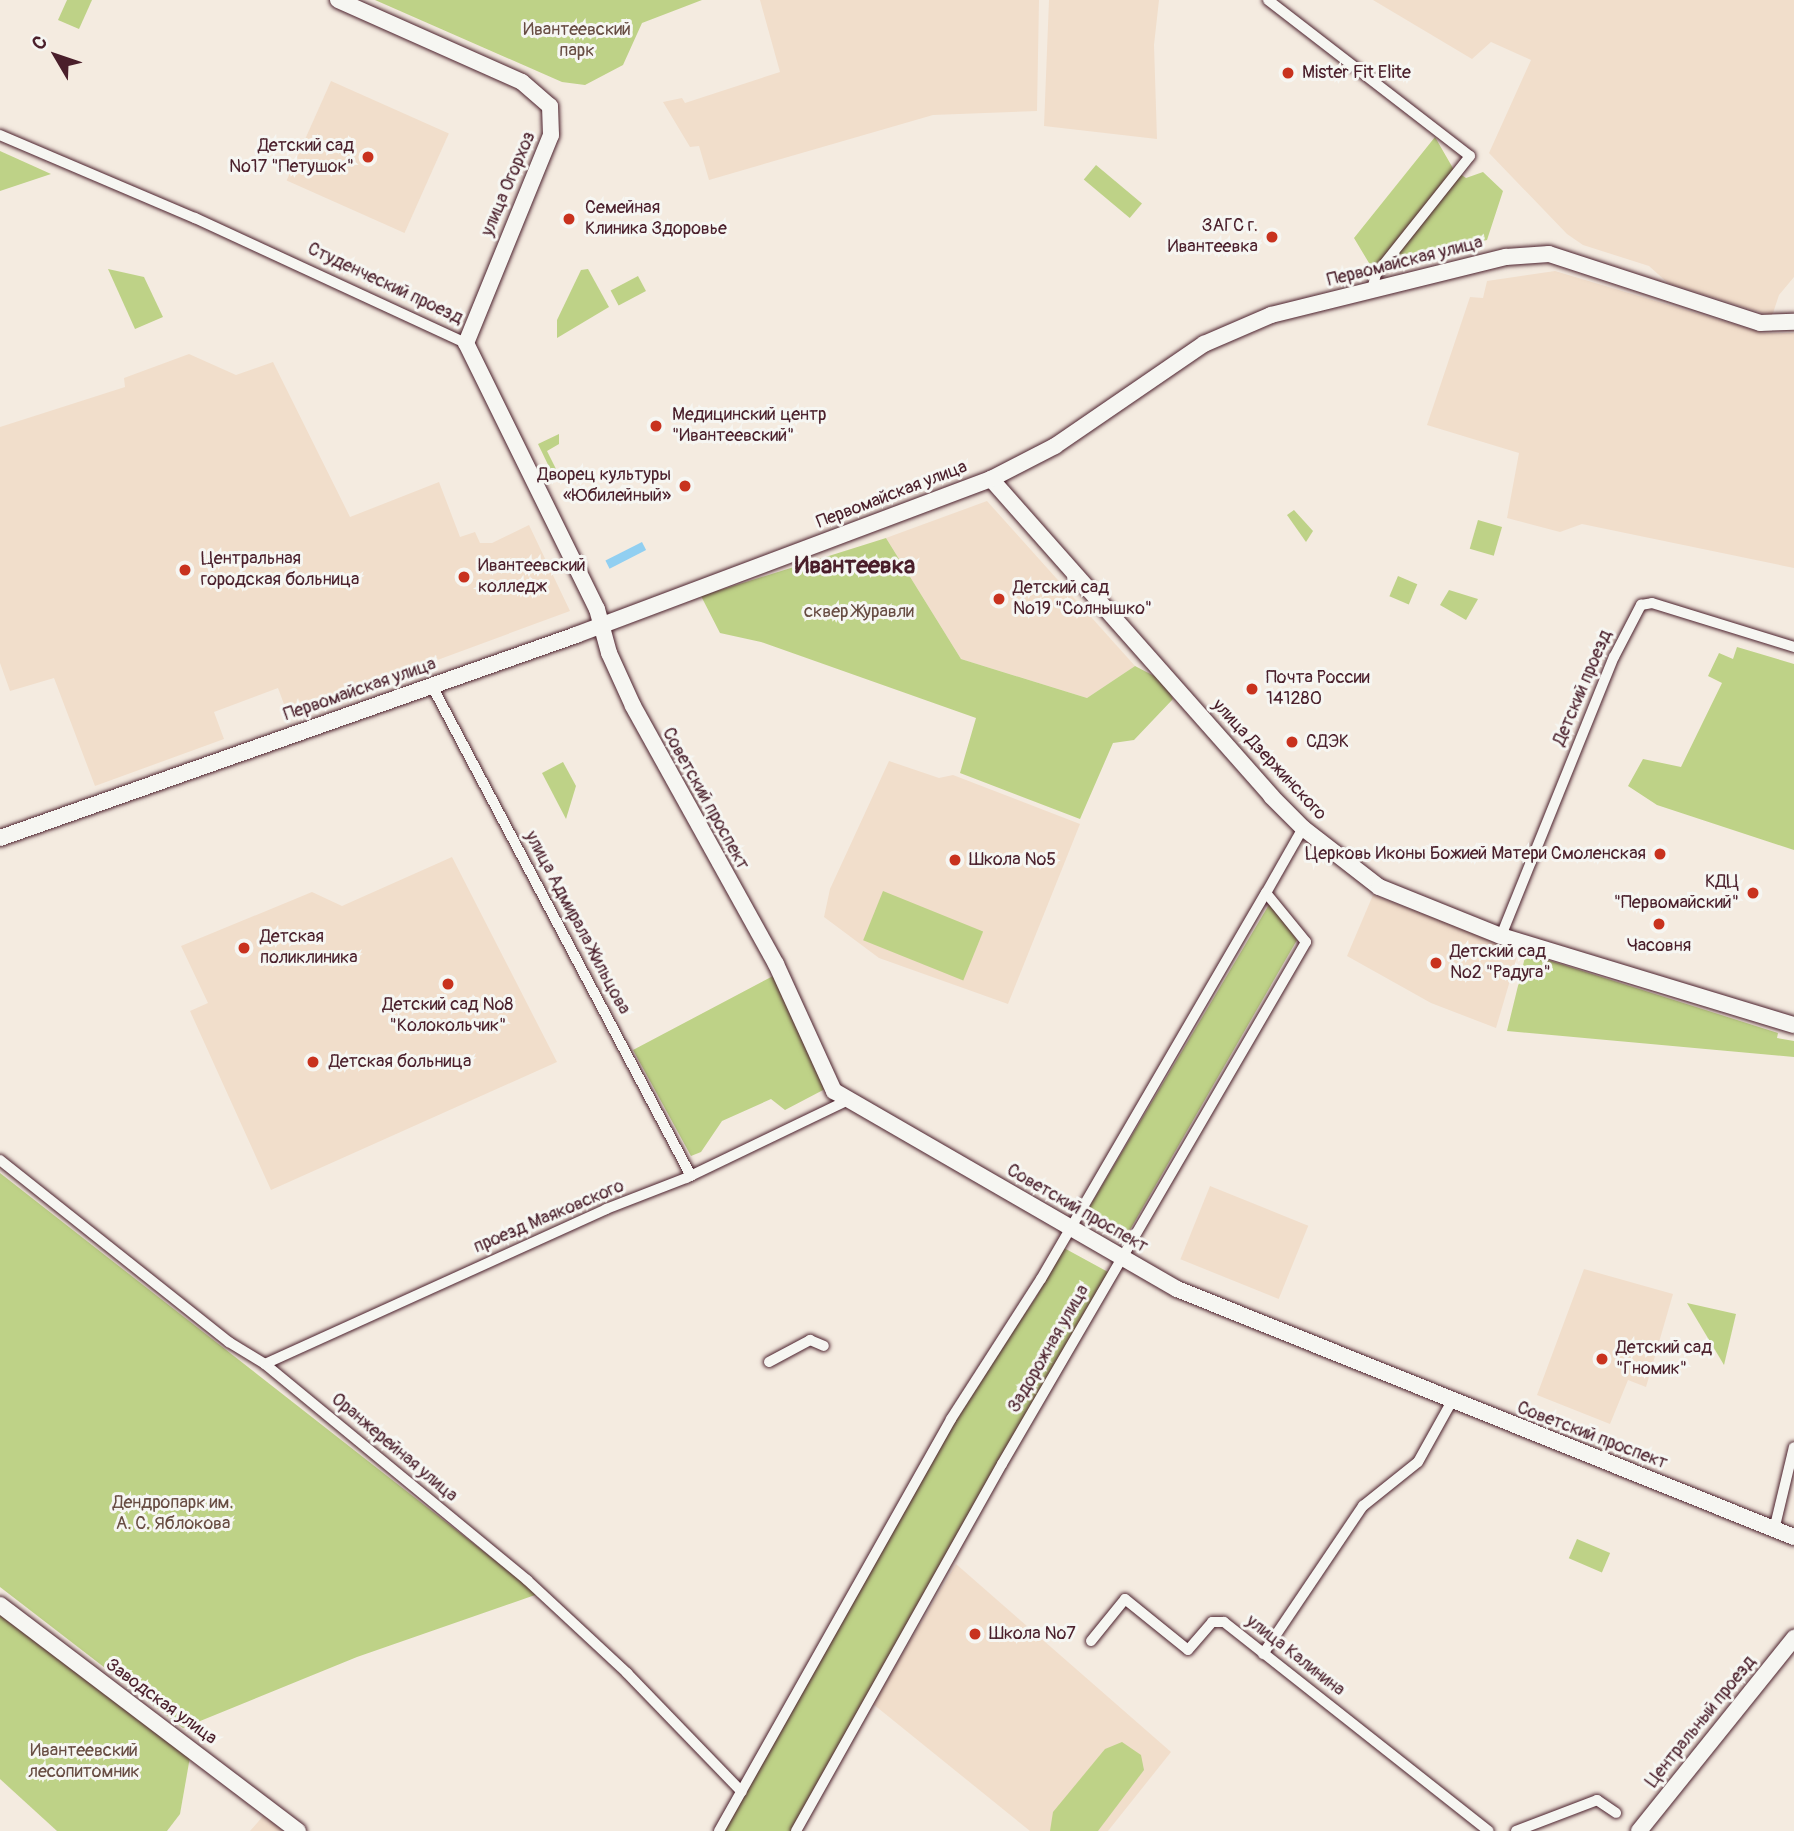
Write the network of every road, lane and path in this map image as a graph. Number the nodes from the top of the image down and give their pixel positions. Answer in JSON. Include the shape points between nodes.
{"nodes":[{"id":1,"x":338,"y":0,"type":"edge"},
{"id":2,"x":1268,"y":0,"type":"edge"},
{"id":3,"x":0,"y":135,"type":"edge"},
{"id":4,"x":1372,"y":290,"type":"junction"},
{"id":5,"x":1789,"y":323,"type":"edge"},
{"id":6,"x":466,"y":343,"type":"junction"},
{"id":7,"x":991,"y":479,"type":"junction"},
{"id":8,"x":601,"y":625,"type":"junction"},
{"id":9,"x":1794,"y":647,"type":"edge"},
{"id":10,"x":432,"y":686,"type":"junction"},
{"id":11,"x":1303,"y":828,"type":"junction"},
{"id":12,"x":0,"y":838,"type":"edge"},
{"id":13,"x":1266,"y":893,"type":"junction"},
{"id":14,"x":1501,"y":936,"type":"junction"},
{"id":15,"x":1794,"y":1025,"type":"edge"},
{"id":16,"x":846,"y":1101,"type":"junction"},
{"id":17,"x":0,"y":1160,"type":"edge"},
{"id":18,"x":691,"y":1176,"type":"junction"},
{"id":19,"x":1069,"y":1227,"type":"junction"},
{"id":20,"x":1122,"y":1257,"type":"junction"},
{"id":21,"x":824,"y":1346,"type":"dead end"},
{"id":22,"x":769,"y":1362,"type":"dead end"},
{"id":23,"x":265,"y":1364,"type":"junction"},
{"id":24,"x":1452,"y":1401,"type":"junction"},
{"id":25,"x":1794,"y":1447,"type":"edge"},
{"id":26,"x":1774,"y":1530,"type":"junction"},
{"id":27,"x":1794,"y":1537,"type":"edge"},
{"id":28,"x":0,"y":1605,"type":"edge"},
{"id":29,"x":1794,"y":1638,"type":"edge"},
{"id":30,"x":1091,"y":1641,"type":"dead end"},
{"id":31,"x":1263,"y":1654,"type":"junction"},
{"id":32,"x":742,"y":1792,"type":"junction"},
{"id":33,"x":1616,"y":1814,"type":"dead end"},
{"id":34,"x":298,"y":1831,"type":"edge"},
{"id":35,"x":719,"y":1831,"type":"edge"},
{"id":36,"x":796,"y":1831,"type":"edge"},
{"id":37,"x":1489,"y":1831,"type":"edge"},
{"id":38,"x":1516,"y":1831,"type":"edge"},
{"id":39,"x":1639,"y":1831,"type":"edge"}],
"edges":[{"from":1,"to":6,"type":"street","name":"улица Огорхоз","via":[[522,82],[553,111],[551,135]]},
{"from":2,"to":4,"type":"street","via":[[1471,156],[1376,274]]},
{"from":3,"to":6,"type":"street","name":"Студенческий проезд","via":[[195,218]]},
{"from":4,"to":5,"type":"street","name":"Первомайская улица","via":[[1506,257],[1549,254],[1760,323]]},
{"from":4,"to":7,"type":"street","name":"Первомайская улица","via":[[1231,329],[1055,446]]},
{"from":6,"to":8,"type":"street","name":"Студенческий проезд"},
{"from":7,"to":8,"type":"street","name":"Первомайская улица"},
{"from":7,"to":11,"type":"street","name":"улица Дзержинского"},
{"from":8,"to":10,"type":"street","name":"Первомайская улица"},
{"from":8,"to":16,"type":"street","name":"Советский проспект","via":[[609,653],[650,738],[776,964],[834,1091]]},
{"from":9,"to":14,"type":"street","name":"Детский проезд","via":[[1652,603],[1641,605],[1614,657]]},
{"from":10,"to":12,"type":"street","name":"Первомайская улица"},
{"from":10,"to":18,"type":"street","name":"улица Адмирала Жильцова"},
{"from":11,"to":13,"type":"street"},
{"from":11,"to":14,"type":"street","name":"улица Дзержинского","via":[[1379,887]]},
{"from":13,"to":19,"type":"street"},
{"from":13,"to":20,"type":"street","name":"Задорожная улица","via":[[1306,942]]},
{"from":14,"to":15,"type":"street","name":"улица Дзержинского"},
{"from":16,"to":18,"type":"street","name":"проезд Маяковского"},
{"from":16,"to":19,"type":"street","name":"Советский проспект","via":[[942,1151]]},
{"from":17,"to":23,"type":"street","name":"Оранжерейная улица","via":[[229,1342]]},
{"from":18,"to":23,"type":"street","name":"проезд Маяковского","via":[[582,1220]]},
{"from":19,"to":20,"type":"street","name":"Советский проспект"},
{"from":19,"to":32,"type":"street","via":[[951,1419]]},
{"from":20,"to":24,"type":"street","name":"Советский проспект","via":[[1189,1294]]},
{"from":20,"to":36,"type":"street","name":"Задорожная улица"},
{"from":21,"to":22,"type":"street","via":[[810,1340]]},
{"from":23,"to":32,"type":"street","name":"Оранжерейная улица","via":[[545,1596]]},
{"from":24,"to":26,"type":"street","name":"Советский проспект"},
{"from":24,"to":31,"type":"street","via":[[1418,1462],[1363,1506]]},
{"from":25,"to":26,"type":"street"},
{"from":26,"to":27,"type":"street","name":"Советский проспект"},
{"from":28,"to":34,"type":"street","name":"Заводская улица"},
{"from":29,"to":39,"type":"street","name":"Центральный проезд"},
{"from":30,"to":31,"type":"street","name":"улица Калинина","via":[[1125,1600],[1188,1650],[1212,1622],[1224,1622]]},
{"from":31,"to":37,"type":"street","name":"улица Калинина"},
{"from":32,"to":35,"type":"street"},
{"from":33,"to":38,"type":"street","via":[[1597,1800]]}]}
